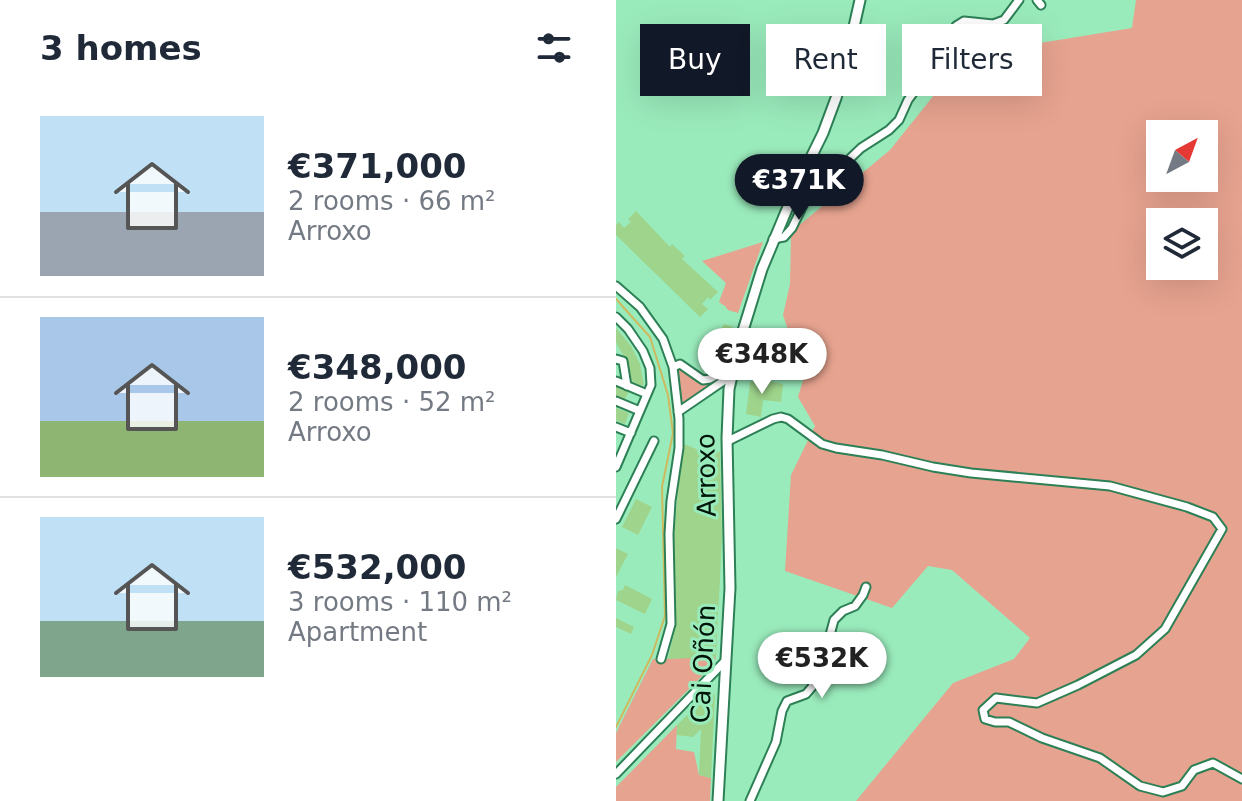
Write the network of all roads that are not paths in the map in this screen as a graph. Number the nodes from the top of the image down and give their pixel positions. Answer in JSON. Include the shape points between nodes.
{"nodes":[{"id":1,"x":858,"y":0,"type":"edge"},
{"id":2,"x":1019,"y":0,"type":"edge"},
{"id":3,"x":773,"y":239,"type":"junction"},
{"id":4,"x":616,"y":286,"type":"edge"},
{"id":5,"x":616,"y":317,"type":"edge"},
{"id":6,"x":616,"y":359,"type":"edge"},
{"id":7,"x":673,"y":367,"type":"junction"},
{"id":8,"x":733,"y":371,"type":"junction"},
{"id":9,"x":616,"y":381,"type":"edge"},
{"id":10,"x":627,"y":386,"type":"junction"},
{"id":11,"x":647,"y":394,"type":"junction"},
{"id":12,"x":616,"y":401,"type":"edge"},
{"id":13,"x":640,"y":412,"type":"junction"},
{"id":14,"x":678,"y":412,"type":"junction"},
{"id":15,"x":616,"y":427,"type":"edge"},
{"id":16,"x":631,"y":433,"type":"junction"},
{"id":17,"x":654,"y":441,"type":"dead end"},
{"id":18,"x":728,"y":441,"type":"junction"},
{"id":19,"x":616,"y":467,"type":"edge"},
{"id":20,"x":616,"y":519,"type":"edge"},
{"id":21,"x":729,"y":529,"type":"joint"},
{"id":22,"x":866,"y":587,"type":"dead end"},
{"id":23,"x":661,"y":659,"type":"dead end"},
{"id":24,"x":724,"y":662,"type":"junction"},
{"id":25,"x":616,"y":774,"type":"edge"},
{"id":26,"x":1242,"y":779,"type":"edge"},
{"id":27,"x":718,"y":801,"type":"edge"},
{"id":28,"x":750,"y":801,"type":"edge"}],
"edges":[{"from":1,"to":3,"type":"street","name":"Arroxo","via":[[836,98]]},
{"from":2,"to":3,"type":"street","via":[[1004,20],[956,26],[899,120],[808,195],[792,228]]},
{"from":3,"to":8,"type":"street","name":"Arroxo","via":[[750,301]]},
{"from":4,"to":7,"type":"street","via":[[640,307],[663,339]]},
{"from":5,"to":11,"type":"street","via":[[650,368]]},
{"from":6,"to":10,"type":"street","via":[[623,361]]},
{"from":7,"to":8,"type":"street","via":[[680,364],[703,380]]},
{"from":7,"to":14,"type":"street"},
{"from":8,"to":14,"type":"street"},
{"from":8,"to":18,"type":"street","name":"Arroxo"},
{"from":9,"to":10,"type":"street"},
{"from":10,"to":11,"type":"street"},
{"from":11,"to":13,"type":"street"},
{"from":12,"to":13,"type":"street"},
{"from":13,"to":16,"type":"street"},
{"from":14,"to":23,"type":"street","via":[[669,534],[671,624]]},
{"from":15,"to":16,"type":"street"},
{"from":16,"to":19,"type":"street"},
{"from":17,"to":20,"type":"street"},
{"from":18,"to":21,"type":"street","name":"Arroxo"},
{"from":18,"to":26,"type":"street","via":[[781,417],[836,448],[971,473],[1110,486],[1213,517],[1222,529],[1165,629],[1136,655],[1037,703],[996,698],[983,710],[985,719],[1009,722],[1100,758],[1140,786],[1163,792],[1182,786],[1194,770],[1213,763]]},
{"from":21,"to":24,"type":"street","name":"Cai Oñón"},
{"from":22,"to":28,"type":"street","via":[[855,606],[834,620],[812,687],[787,701]]},
{"from":24,"to":25,"type":"street"},
{"from":24,"to":27,"type":"street","name":"Cai Oñón"}]}
